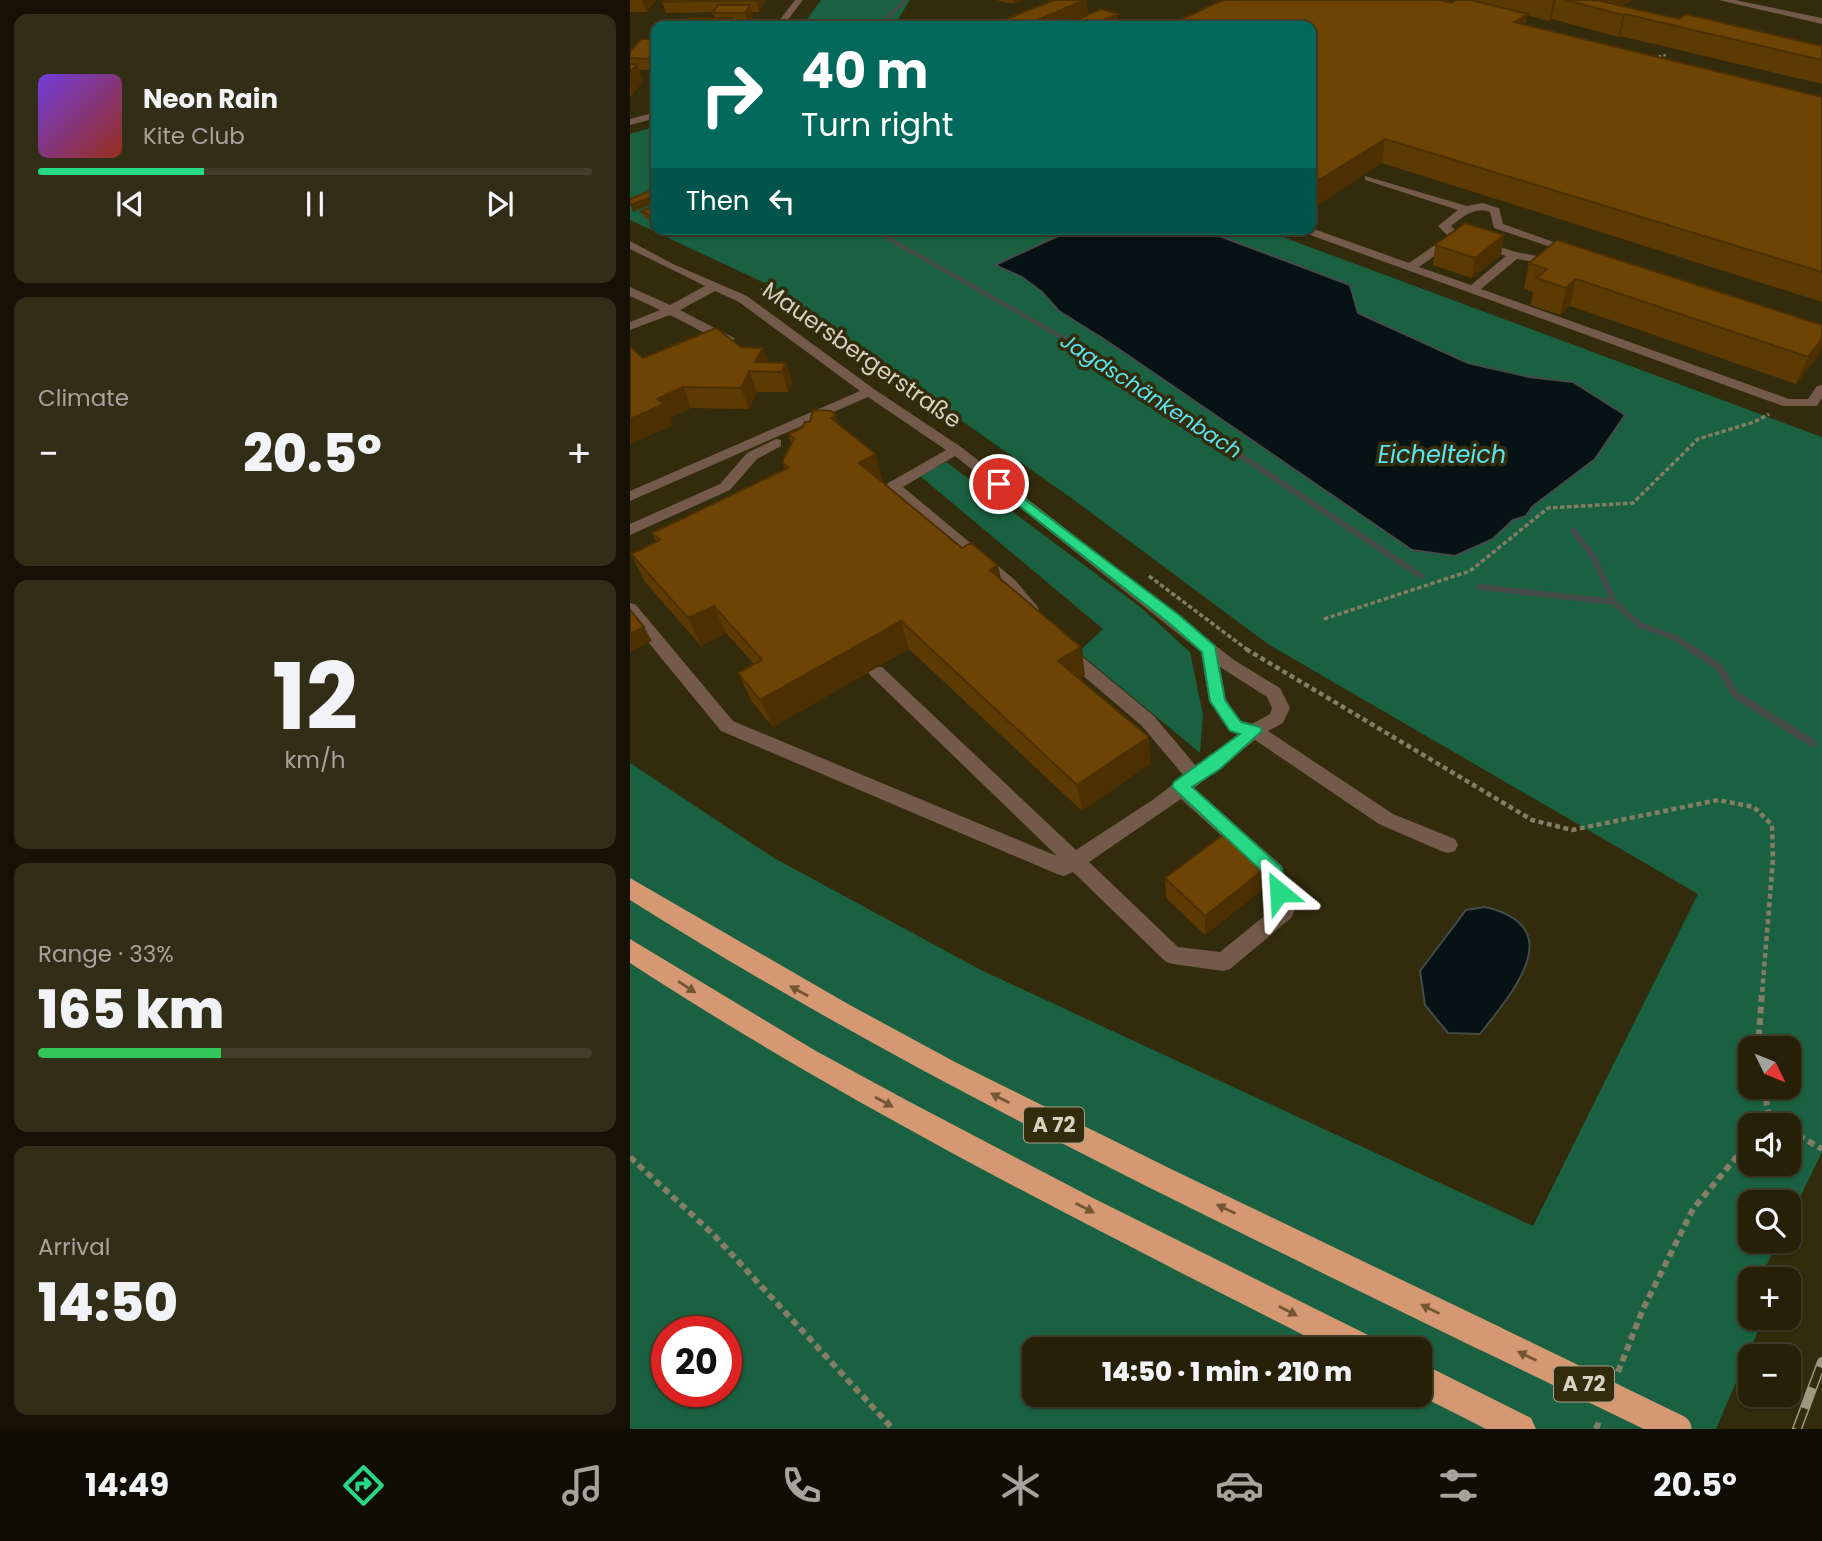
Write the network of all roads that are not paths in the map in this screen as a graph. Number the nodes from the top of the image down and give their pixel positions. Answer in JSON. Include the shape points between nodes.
{"nodes":[{"id":1,"x":799,"y":0,"type":"edge"},
{"id":2,"x":1723,"y":0,"type":"edge"},
{"id":3,"x":783,"y":21,"type":"edge"},
{"id":4,"x":1822,"y":21,"type":"edge"},
{"id":5,"x":651,"y":116,"type":"edge"},
{"id":6,"x":630,"y":122,"type":"edge"},
{"id":7,"x":1369,"y":178,"type":"dead end"},
{"id":8,"x":1466,"y":209,"type":"junction"},
{"id":9,"x":1316,"y":234,"type":"edge"},
{"id":10,"x":1455,"y":236,"type":"junction"},
{"id":11,"x":630,"y":244,"type":"edge"},
{"id":12,"x":1514,"y":255,"type":"junction"},
{"id":13,"x":1588,"y":256,"type":"edge"},
{"id":14,"x":1566,"y":266,"type":"edge"},
{"id":15,"x":1409,"y":269,"type":"junction"},
{"id":16,"x":713,"y":287,"type":"junction"},
{"id":17,"x":1471,"y":290,"type":"junction"},
{"id":18,"x":630,"y":291,"type":"edge"},
{"id":19,"x":644,"y":298,"type":"junction"},
{"id":20,"x":630,"y":303,"type":"edge"},
{"id":21,"x":670,"y":310,"type":"junction"},
{"id":22,"x":630,"y":326,"type":"edge"},
{"id":23,"x":741,"y":350,"type":"edge"},
{"id":24,"x":1822,"y":390,"type":"edge"},
{"id":25,"x":869,"y":392,"type":"junction"},
{"id":26,"x":769,"y":436,"type":"junction"},
{"id":27,"x":956,"y":450,"type":"junction"},
{"id":28,"x":630,"y":496,"type":"edge"},
{"id":29,"x":630,"y":530,"type":"edge"},
{"id":30,"x":630,"y":609,"type":"edge"},
{"id":31,"x":1209,"y":650,"type":"junction"},
{"id":32,"x":876,"y":671,"type":"dead end"},
{"id":33,"x":1254,"y":731,"type":"junction"},
{"id":34,"x":1187,"y":782,"type":"junction"},
{"id":35,"x":1448,"y":845,"type":"dead end"},
{"id":36,"x":1075,"y":861,"type":"junction"},
{"id":37,"x":630,"y":888,"type":"edge"},
{"id":38,"x":630,"y":950,"type":"edge"},
{"id":39,"x":1339,"y":1337,"type":"edge"},
{"id":40,"x":1432,"y":1385,"type":"edge"},
{"id":41,"x":1520,"y":1429,"type":"edge"},
{"id":42,"x":1677,"y":1429,"type":"edge"}],
"edges":[{"from":1,"to":3,"type":"street"},
{"from":2,"to":4,"type":"street"},
{"from":5,"to":6,"type":"street"},
{"from":7,"to":8,"type":"street"},
{"from":8,"to":10,"type":"street","via":[[1444,226]]},
{"from":8,"to":13,"type":"street","via":[[1482,206],[1495,210],[1497,226]]},
{"from":9,"to":15,"type":"street"},
{"from":10,"to":12,"type":"street"},
{"from":10,"to":15,"type":"street"},
{"from":11,"to":16,"type":"street","name":"Mauersbergerstraße"},
{"from":12,"to":14,"type":"street"},
{"from":12,"to":17,"type":"street"},
{"from":15,"to":17,"type":"street"},
{"from":16,"to":21,"type":"street"},
{"from":16,"to":25,"type":"street","name":"Mauersbergerstraße","via":[[743,299]]},
{"from":17,"to":24,"type":"street","via":[[1788,402],[1812,403]]},
{"from":18,"to":19,"type":"street"},
{"from":19,"to":20,"type":"street"},
{"from":19,"to":21,"type":"street"},
{"from":21,"to":22,"type":"street"},
{"from":21,"to":23,"type":"street"},
{"from":25,"to":26,"type":"street"},
{"from":25,"to":27,"type":"street","name":"Mauersbergerstraße"},
{"from":26,"to":28,"type":"street"},
{"from":26,"to":29,"type":"street","via":[[778,444],[752,456],[725,487]]},
{"from":27,"to":31,"type":"street","name":"Mauersbergerstraße"},
{"from":27,"to":34,"type":"street","via":[[893,486],[1009,584],[1059,647],[1147,721]]},
{"from":30,"to":36,"type":"street","via":[[727,726],[1064,868]]},
{"from":31,"to":33,"type":"street","via":[[1218,701],[1235,726]]},
{"from":31,"to":33,"type":"street","name":"Mauersbergerstraße","via":[[1274,693],[1281,708],[1277,718]]},
{"from":32,"to":36,"type":"street"},
{"from":33,"to":34,"type":"street"},
{"from":33,"to":35,"type":"street","via":[[1386,819]]},
{"from":34,"to":36,"type":"street"},
{"from":34,"to":36,"type":"street","via":[[1275,872],[1284,912],[1223,962],[1173,955]]},
{"from":42,"to":37,"type":"highway","number":"A 72","one_way":true,"bridge":true,"via":[[922,1058],[764,971]]},
{"from":38,"to":39,"type":"highway","number":"A 72","one_way":true,"via":[[733,1016],[893,1107]]},
{"from":40,"to":41,"type":"highway"}]}
